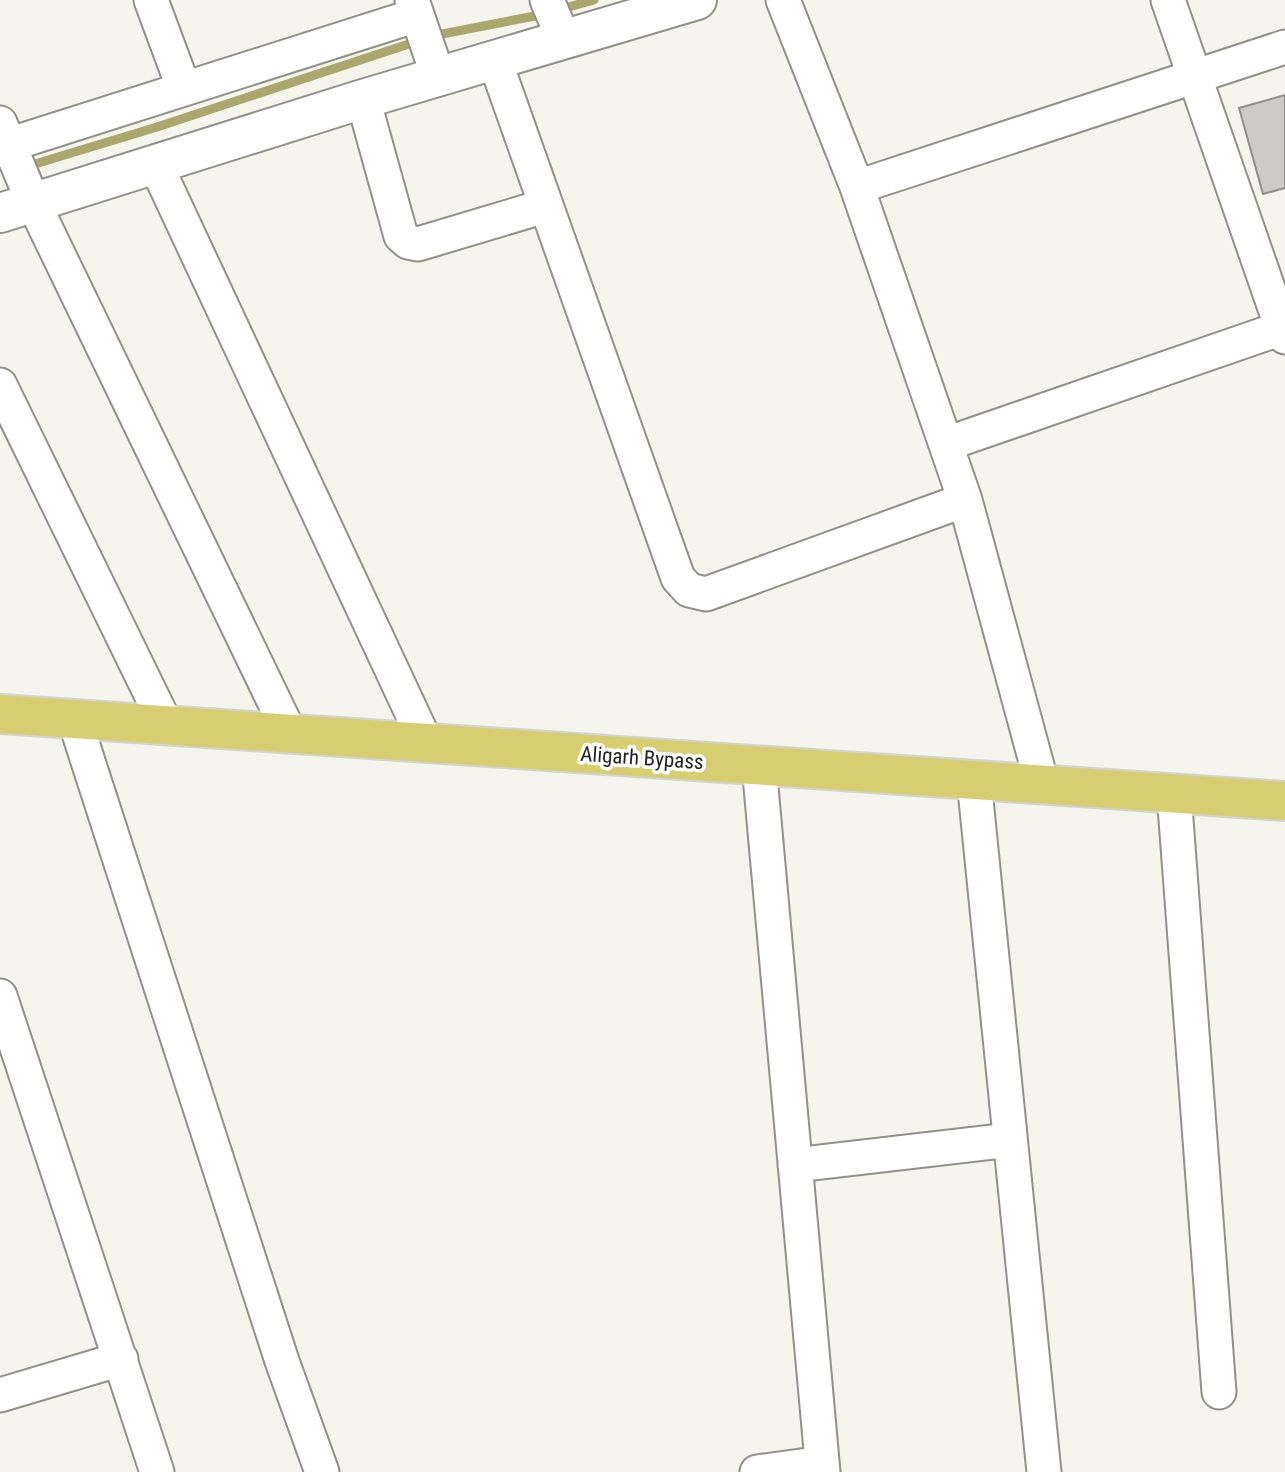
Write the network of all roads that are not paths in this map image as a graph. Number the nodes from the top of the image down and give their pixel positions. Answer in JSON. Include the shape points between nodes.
{"nodes":[{"id":1,"x":151,"y":0,"type":"edge"},
{"id":2,"x":697,"y":0,"type":"edge"},
{"id":3,"x":783,"y":0,"type":"edge"},
{"id":4,"x":1168,"y":0,"type":"edge"},
{"id":5,"x":554,"y":16,"type":"edge"},
{"id":6,"x":425,"y":37,"type":"edge"},
{"id":7,"x":1285,"y":47,"type":"edge"},
{"id":8,"x":495,"y":61,"type":"junction"},
{"id":9,"x":1196,"y":76,"type":"junction"},
{"id":10,"x":184,"y":89,"type":"junction"},
{"id":11,"x":363,"y":99,"type":"junction"},
{"id":12,"x":155,"y":163,"type":"junction"},
{"id":13,"x":13,"y":170,"type":"edge"},
{"id":14,"x":857,"y":187,"type":"junction"},
{"id":15,"x":545,"y":206,"type":"junction"},
{"id":16,"x":1284,"y":331,"type":"edge"},
{"id":17,"x":0,"y":385,"type":"edge"},
{"id":18,"x":946,"y":444,"type":"junction"},
{"id":19,"x":965,"y":500,"type":"junction"},
{"id":20,"x":0,"y":714,"type":"edge"},
{"id":21,"x":74,"y":718,"type":"junction"},
{"id":22,"x":166,"y":725,"type":"junction"},
{"id":23,"x":290,"y":734,"type":"junction"},
{"id":24,"x":426,"y":743,"type":"junction"},
{"id":25,"x":759,"y":765,"type":"junction"},
{"id":26,"x":974,"y":780,"type":"junction"},
{"id":27,"x":1042,"y":784,"type":"junction"},
{"id":28,"x":1174,"y":793,"type":"junction"},
{"id":29,"x":1285,"y":801,"type":"edge"},
{"id":30,"x":0,"y":996,"type":"edge"},
{"id":31,"x":1010,"y":1140,"type":"junction"},
{"id":32,"x":796,"y":1165,"type":"junction"},
{"id":33,"x":121,"y":1359,"type":"junction"},
{"id":34,"x":1219,"y":1392,"type":"dead end"},
{"id":35,"x":0,"y":1395,"type":"edge"},
{"id":36,"x":823,"y":1467,"type":"edge"},
{"id":37,"x":157,"y":1472,"type":"edge"},
{"id":38,"x":322,"y":1472,"type":"edge"},
{"id":39,"x":757,"y":1472,"type":"edge"},
{"id":40,"x":1044,"y":1472,"type":"edge"}],
"edges":[{"from":1,"to":10,"type":"street"},
{"from":2,"to":5,"type":"street"},
{"from":3,"to":14,"type":"street"},
{"from":4,"to":9,"type":"street"},
{"from":5,"to":8,"type":"street"},
{"from":6,"to":8,"type":"street"},
{"from":6,"to":10,"type":"street"},
{"from":6,"to":11,"type":"street"},
{"from":7,"to":9,"type":"street"},
{"from":8,"to":15,"type":"street"},
{"from":9,"to":14,"type":"street"},
{"from":9,"to":16,"type":"street"},
{"from":10,"to":13,"type":"street"},
{"from":11,"to":12,"type":"street"},
{"from":11,"to":15,"type":"street","via":[[401,236],[408,242],[418,244]]},
{"from":12,"to":13,"type":"street"},
{"from":12,"to":24,"type":"street"},
{"from":13,"to":23,"type":"street"},
{"from":14,"to":18,"type":"street"},
{"from":15,"to":19,"type":"street","via":[[678,578],[689,590],[706,594]]},
{"from":16,"to":18,"type":"street"},
{"from":17,"to":22,"type":"street"},
{"from":18,"to":19,"type":"street"},
{"from":19,"to":27,"type":"street"},
{"from":20,"to":21,"type":"highway","name":"Aligarh Bypass"},
{"from":21,"to":22,"type":"highway","name":"Aligarh Bypass"},
{"from":21,"to":38,"type":"street","via":[[277,1348]]},
{"from":22,"to":23,"type":"highway","name":"Aligarh Bypass"},
{"from":23,"to":24,"type":"highway","name":"Aligarh Bypass"},
{"from":24,"to":25,"type":"highway","name":"Aligarh Bypass"},
{"from":25,"to":26,"type":"highway","name":"Aligarh Bypass"},
{"from":25,"to":32,"type":"street"},
{"from":26,"to":27,"type":"highway","name":"Aligarh Bypass"},
{"from":26,"to":31,"type":"street"},
{"from":27,"to":28,"type":"highway","name":"Aligarh Bypass"},
{"from":28,"to":29,"type":"highway","name":"Aligarh Bypass"},
{"from":28,"to":34,"type":"street"},
{"from":30,"to":33,"type":"street"},
{"from":31,"to":32,"type":"street"},
{"from":31,"to":40,"type":"street"},
{"from":32,"to":36,"type":"street"},
{"from":33,"to":35,"type":"street"},
{"from":33,"to":37,"type":"street"},
{"from":36,"to":39,"type":"street"}]}
